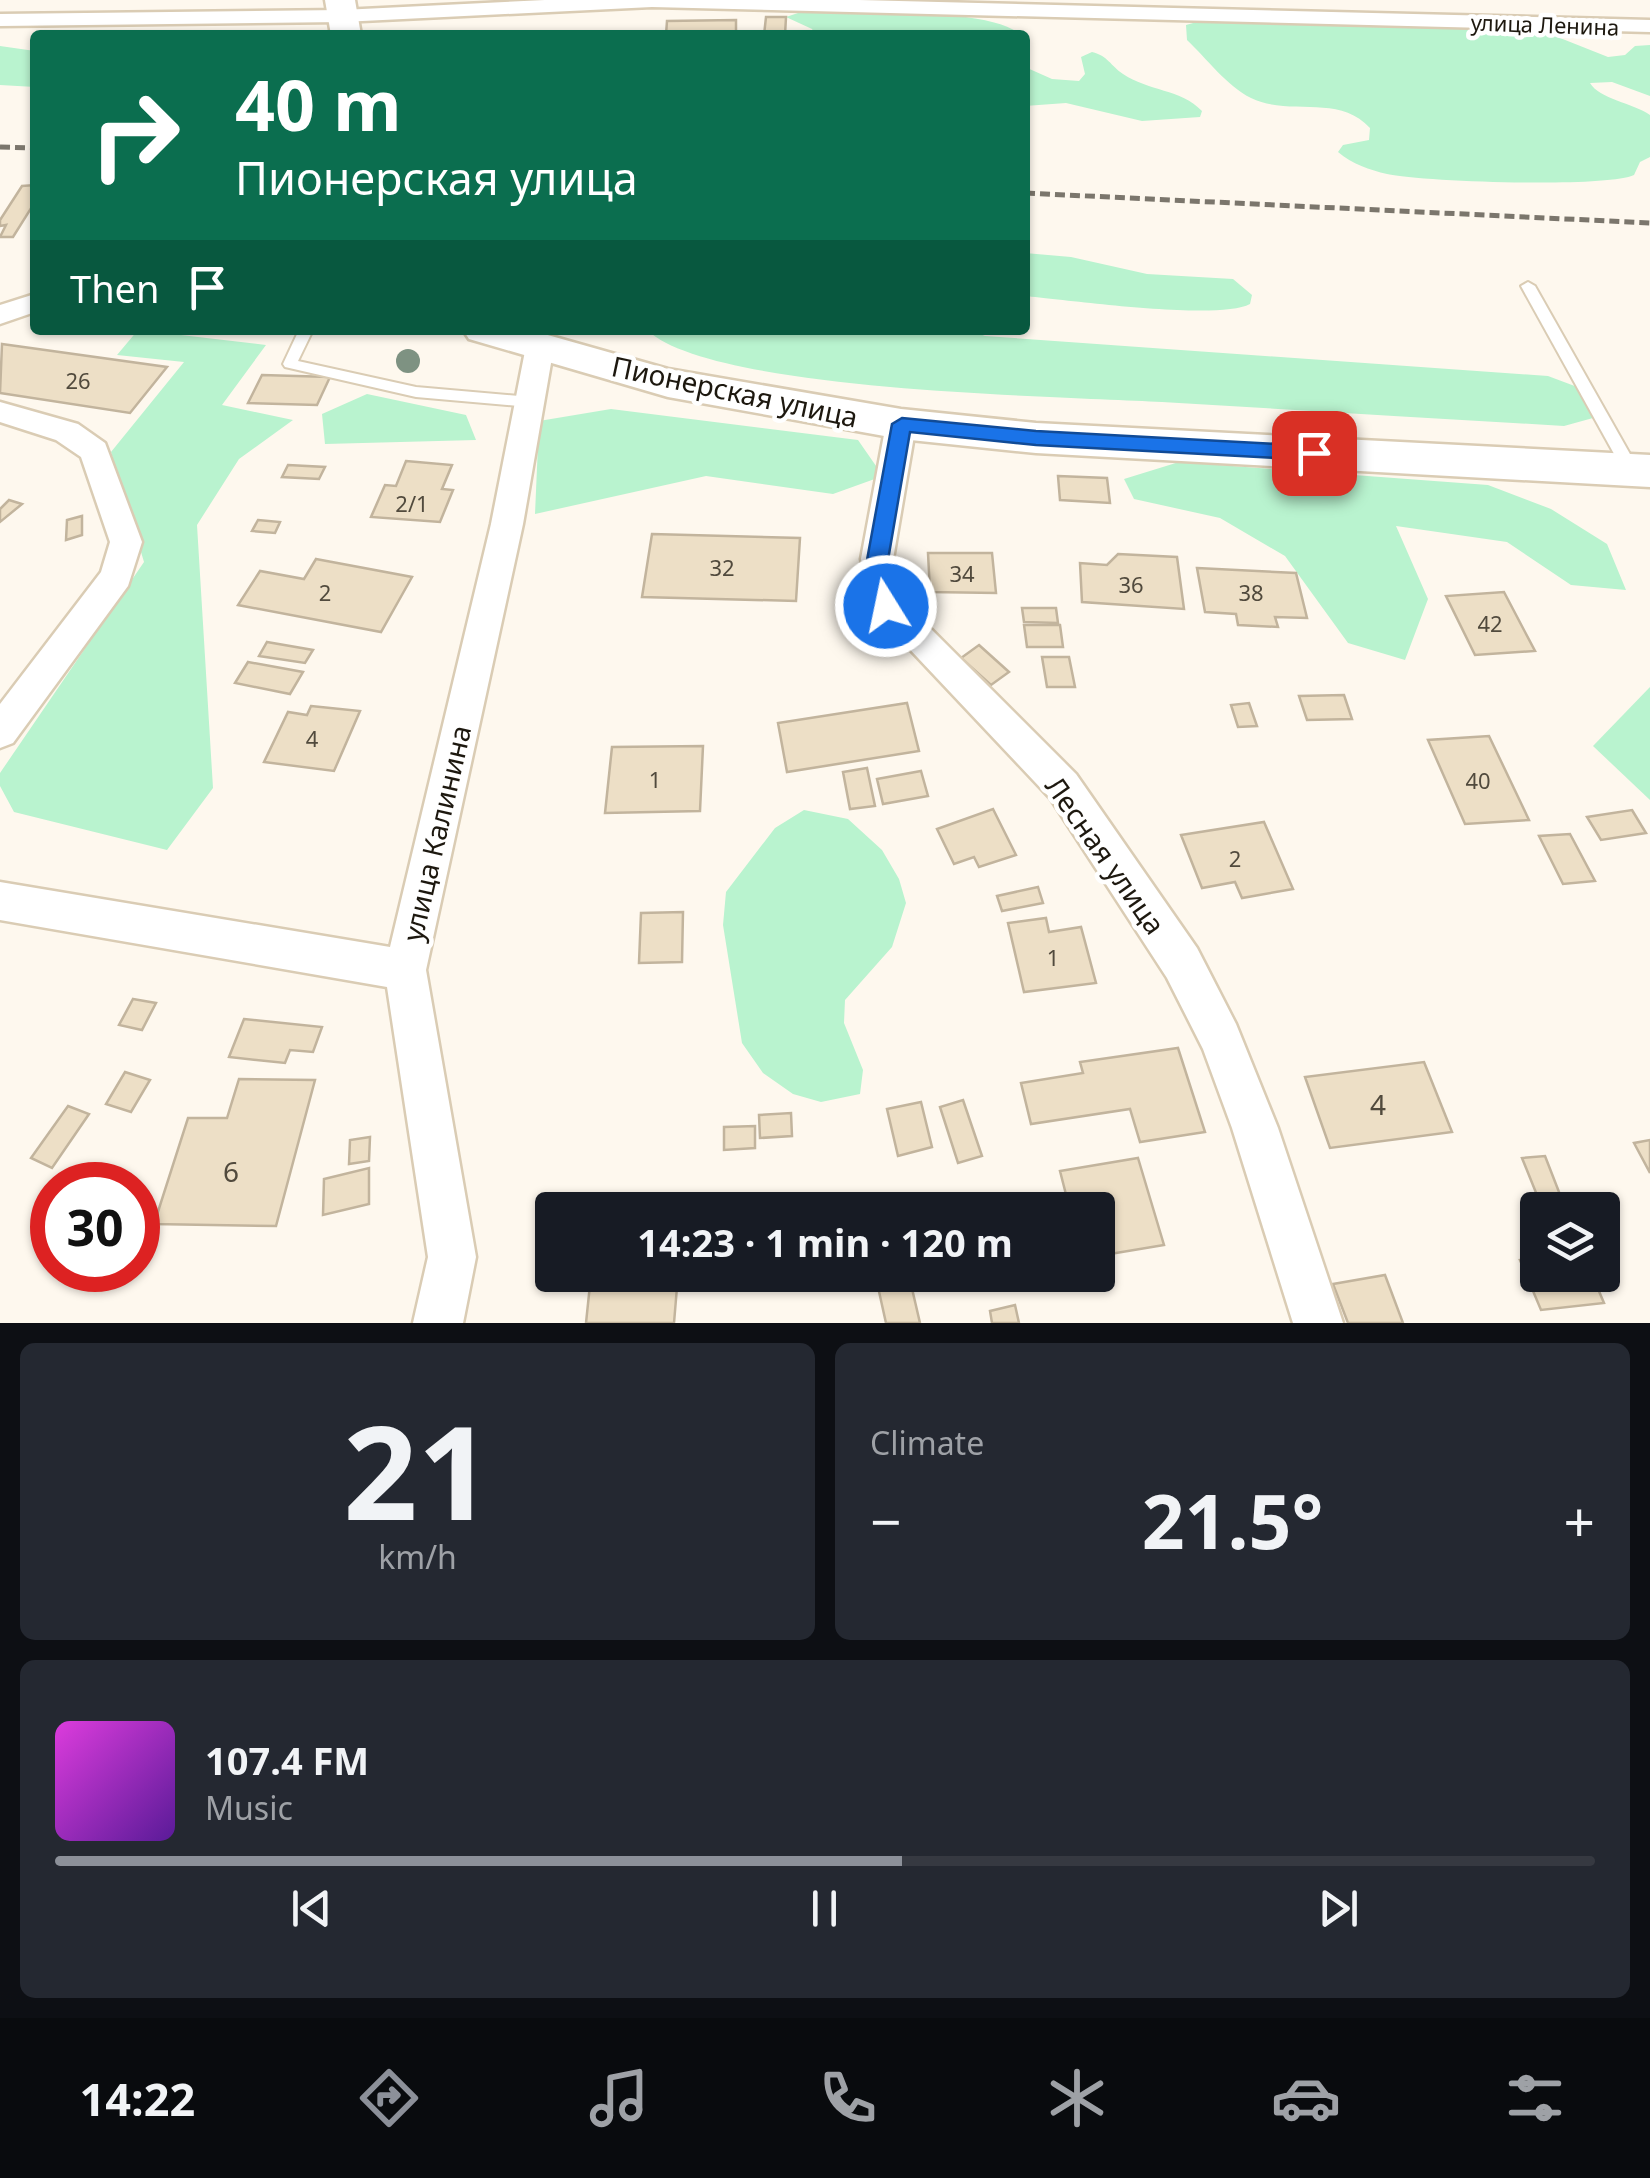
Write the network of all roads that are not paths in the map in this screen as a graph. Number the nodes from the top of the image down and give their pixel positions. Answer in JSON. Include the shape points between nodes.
{"nodes":[{"id":1,"x":1249,"y":8,"type":"edge"},
{"id":2,"x":342,"y":17,"type":"edge"},
{"id":3,"x":0,"y":20,"type":"edge"},
{"id":4,"x":1650,"y":26,"type":"edge"},
{"id":5,"x":1528,"y":286,"type":"dead end"},
{"id":6,"x":30,"y":305,"type":"edge"},
{"id":7,"x":0,"y":315,"type":"edge"},
{"id":8,"x":304,"y":335,"type":"edge"},
{"id":9,"x":501,"y":335,"type":"edge"},
{"id":10,"x":540,"y":346,"type":"junction"},
{"id":11,"x":530,"y":402,"type":"junction"},
{"id":12,"x":0,"y":412,"type":"edge"},
{"id":13,"x":902,"y":424,"type":"junction"},
{"id":14,"x":1641,"y":470,"type":"edge"},
{"id":15,"x":0,"y":732,"type":"edge"},
{"id":16,"x":0,"y":901,"type":"edge"},
{"id":17,"x":404,"y":970,"type":"junction"},
{"id":18,"x":438,"y":1323,"type":"edge"},
{"id":19,"x":1318,"y":1323,"type":"edge"}],
"edges":[{"from":1,"to":2,"type":"street","name":"улица Ленина","via":[[652,2]]},
{"from":1,"to":4,"type":"street","name":"улица Ленина"},
{"from":2,"to":3,"type":"street","name":"улица Ленина"},
{"from":5,"to":14,"type":"lane"},
{"from":6,"to":7,"type":"street"},
{"from":8,"to":11,"type":"lane","via":[[290,364],[435,394]]},
{"from":9,"to":10,"type":"street","name":"Пионерская улица"},
{"from":10,"to":11,"type":"street","name":"улица Калинина"},
{"from":10,"to":13,"type":"street","name":"Пионерская улица","via":[[668,383]]},
{"from":11,"to":17,"type":"street","name":"улица Калинина"},
{"from":12,"to":15,"type":"street","via":[[67,432],[94,451],[126,542],[116,578]]},
{"from":13,"to":14,"type":"street","name":"Пионерская улица","via":[[1036,438]]},
{"from":13,"to":19,"type":"street","name":"Лесная улица","via":[[877,560],[886,606],[1064,786],[1182,963],[1248,1110]]},
{"from":16,"to":17,"type":"street"},
{"from":17,"to":18,"type":"street","name":"улица Калинина","via":[[452,1257]]}]}
